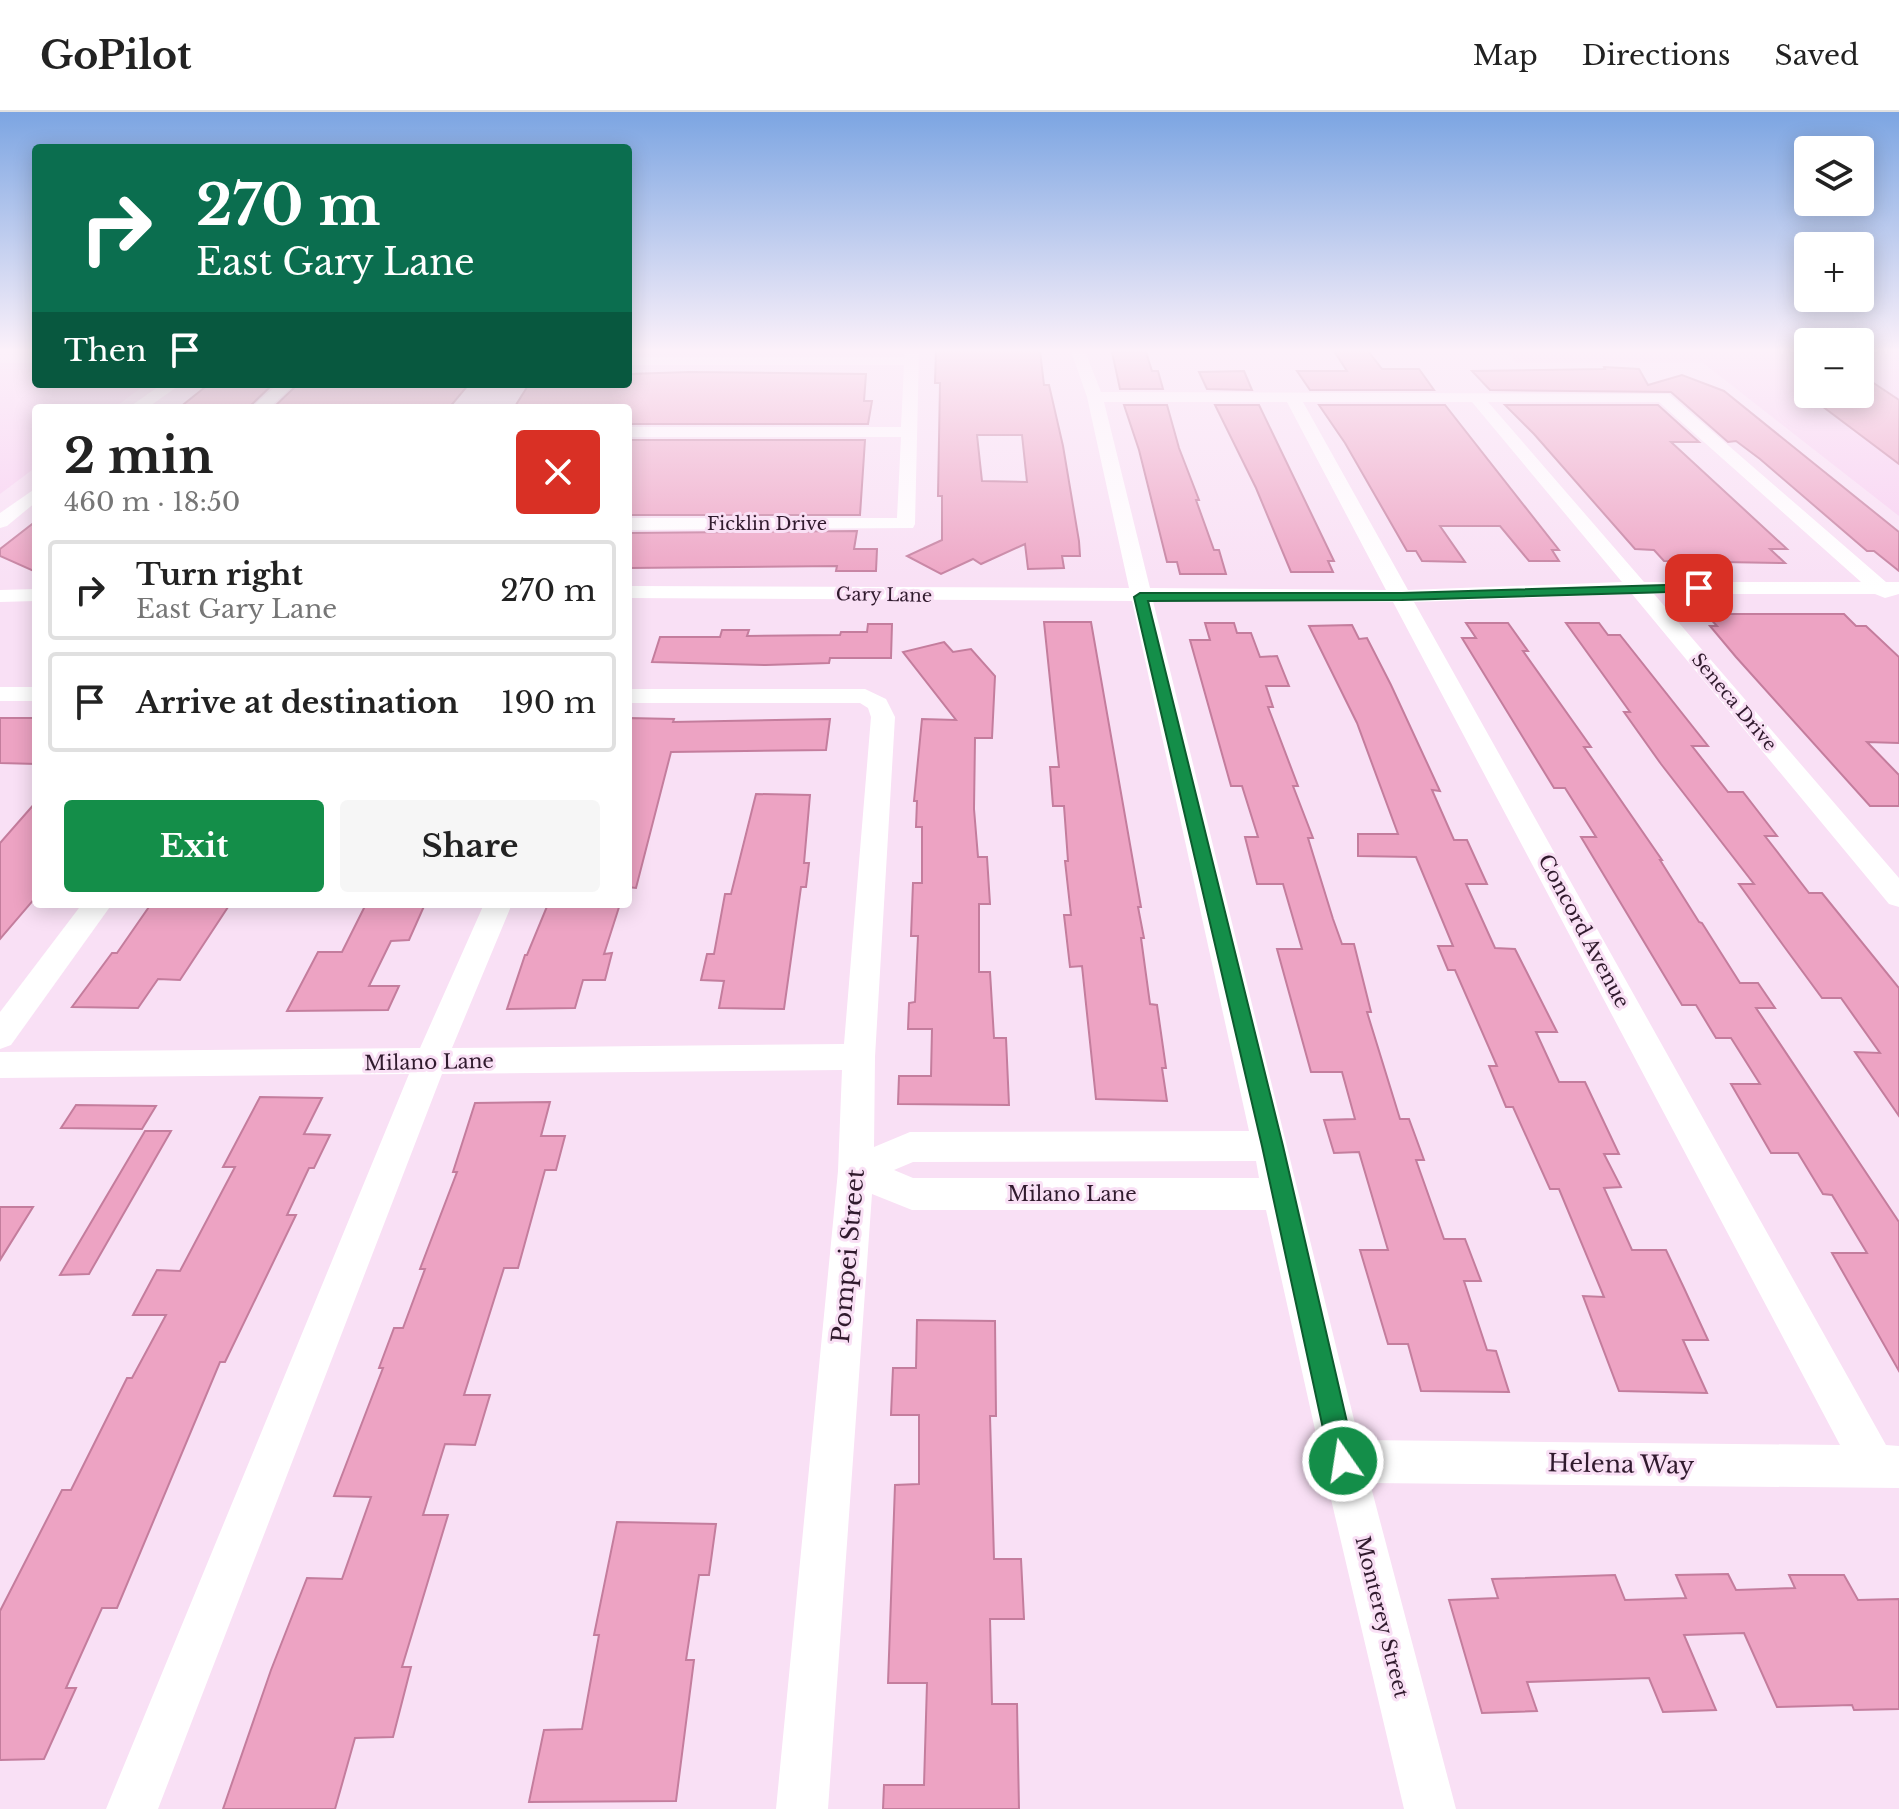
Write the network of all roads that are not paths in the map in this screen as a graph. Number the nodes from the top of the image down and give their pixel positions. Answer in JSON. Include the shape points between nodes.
{"nodes":[{"id":1,"x":1102,"y":430,"type":"edge"},
{"id":2,"x":1310,"y":430,"type":"edge"},
{"id":3,"x":1504,"y":430,"type":"edge"},
{"id":4,"x":1702,"y":430,"type":"edge"},
{"id":5,"x":632,"y":432,"type":"edge"},
{"id":6,"x":909,"y":432,"type":"joint"},
{"id":7,"x":32,"y":482,"type":"edge"},
{"id":8,"x":32,"y":496,"type":"edge"},
{"id":9,"x":0,"y":507,"type":"edge"},
{"id":10,"x":0,"y":522,"type":"edge"},
{"id":11,"x":632,"y":524,"type":"edge"},
{"id":12,"x":1639,"y":588,"type":"junction"},
{"id":13,"x":1890,"y":588,"type":"edge"},
{"id":14,"x":632,"y":592,"type":"edge"},
{"id":15,"x":32,"y":595,"type":"edge"},
{"id":16,"x":0,"y":596,"type":"edge"},
{"id":17,"x":1402,"y":596,"type":"junction"},
{"id":18,"x":1140,"y":597,"type":"junction"},
{"id":19,"x":1899,"y":604,"type":"edge"},
{"id":20,"x":0,"y":694,"type":"edge"},
{"id":21,"x":32,"y":694,"type":"edge"},
{"id":22,"x":632,"y":696,"type":"edge"},
{"id":23,"x":1899,"y":897,"type":"edge"},
{"id":24,"x":95,"y":908,"type":"edge"},
{"id":25,"x":496,"y":908,"type":"edge"},
{"id":26,"x":0,"y":1036,"type":"edge"},
{"id":27,"x":859,"y":1057,"type":"junction"},
{"id":28,"x":430,"y":1062,"type":"junction"},
{"id":29,"x":0,"y":1065,"type":"edge"},
{"id":30,"x":1272,"y":1146,"type":"junction"},
{"id":31,"x":856,"y":1171,"type":"junction"},
{"id":32,"x":1283,"y":1194,"type":"junction"},
{"id":33,"x":1343,"y":1461,"type":"junction"},
{"id":34,"x":1887,"y":1467,"type":"edge"},
{"id":35,"x":132,"y":1809,"type":"edge"},
{"id":36,"x":802,"y":1809,"type":"edge"},
{"id":37,"x":1430,"y":1809,"type":"edge"}],
"edges":[{"from":1,"to":18,"type":"street","name":"Monterey Street"},
{"from":2,"to":17,"type":"street","name":"Concord Avenue"},
{"from":3,"to":12,"type":"street","name":"Seneca Drive"},
{"from":4,"to":13,"type":"street"},
{"from":5,"to":6,"type":"street"},
{"from":6,"to":11,"type":"street","name":"Ficklin Drive","via":[[906,524]]},
{"from":7,"to":9,"type":"street"},
{"from":8,"to":10,"type":"street"},
{"from":12,"to":13,"type":"street","name":"Gary Lane"},
{"from":12,"to":17,"type":"street","name":"Gary Lane"},
{"from":12,"to":23,"type":"street","name":"Seneca Drive"},
{"from":13,"to":19,"type":"street"},
{"from":14,"to":18,"type":"street","name":"Gary Lane"},
{"from":15,"to":16,"type":"street"},
{"from":17,"to":18,"type":"street","name":"Gary Lane"},
{"from":17,"to":34,"type":"street","name":"Concord Avenue"},
{"from":18,"to":30,"type":"street","name":"Monterey Street"},
{"from":20,"to":21,"type":"street"},
{"from":22,"to":27,"type":"street","name":"Pompei Street","via":[[865,696],[878,704],[883,717]]},
{"from":24,"to":26,"type":"street"},
{"from":25,"to":28,"type":"street"},
{"from":27,"to":28,"type":"street","name":"Milano Lane"},
{"from":27,"to":31,"type":"street","name":"Pompei Street"},
{"from":28,"to":29,"type":"street","name":"Milano Lane"},
{"from":28,"to":35,"type":"street"},
{"from":30,"to":31,"type":"street","via":[[910,1147]]},
{"from":30,"to":32,"type":"street","name":"Monterey Street"},
{"from":31,"to":32,"type":"street","name":"Milano Lane","via":[[912,1194]]},
{"from":31,"to":36,"type":"street","name":"Pompei Street"},
{"from":32,"to":33,"type":"street","name":"Monterey Street"},
{"from":33,"to":34,"type":"street","name":"Helena Way"},
{"from":33,"to":37,"type":"street","name":"Monterey Street"}]}
